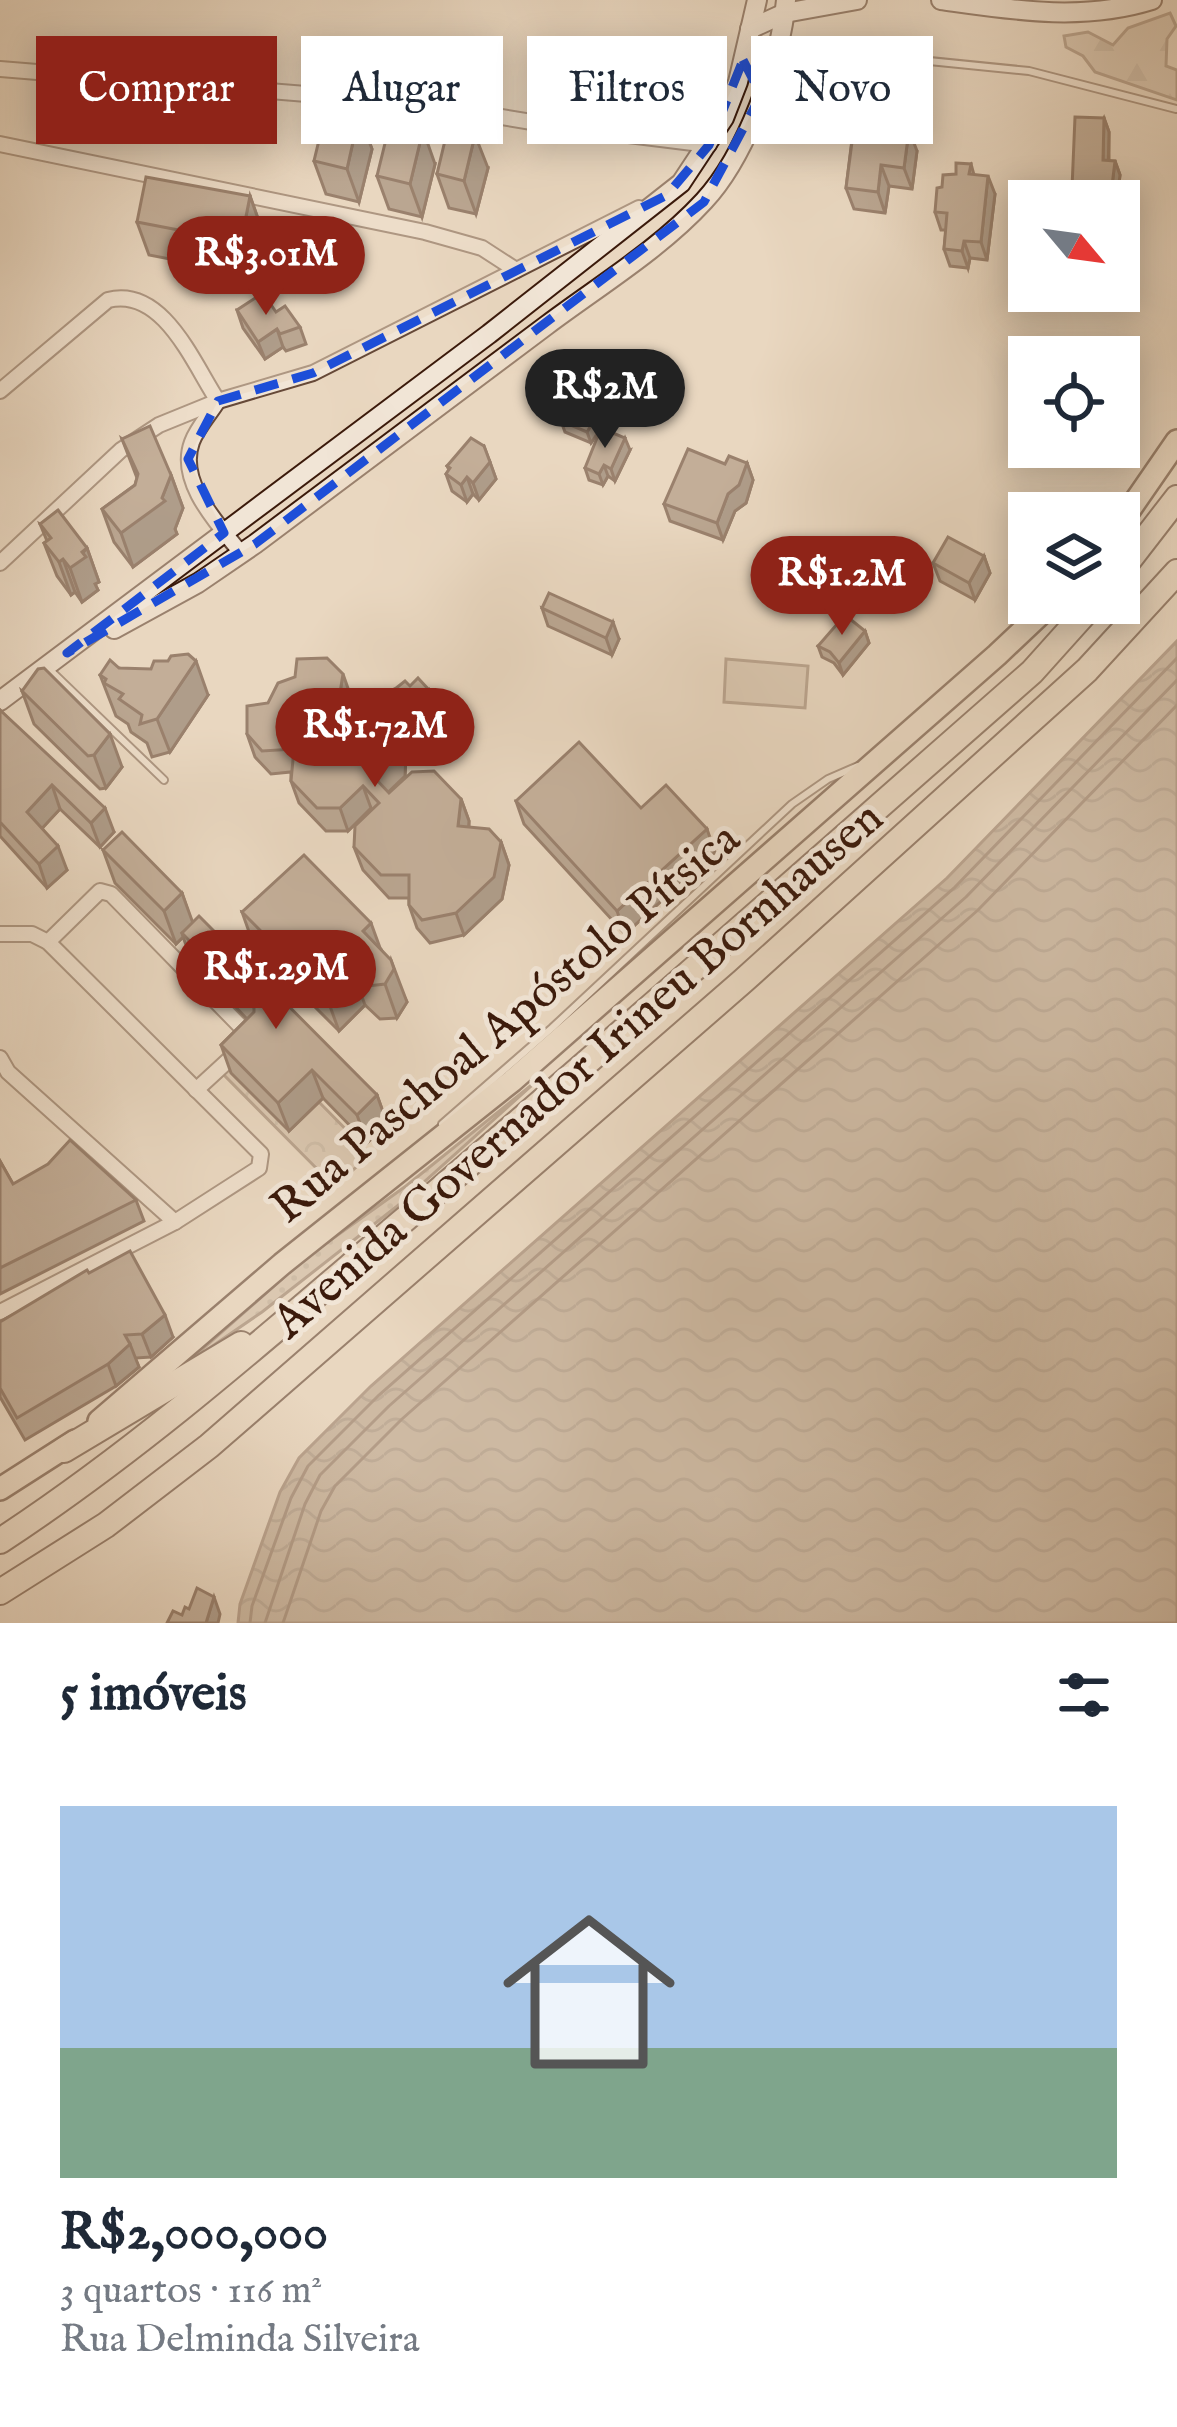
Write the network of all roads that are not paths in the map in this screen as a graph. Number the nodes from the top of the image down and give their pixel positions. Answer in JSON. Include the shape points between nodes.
{"nodes":[{"id":1,"x":758,"y":0,"type":"edge"},
{"id":2,"x":857,"y":0,"type":"edge"},
{"id":3,"x":941,"y":0,"type":"edge"},
{"id":4,"x":1151,"y":0,"type":"edge"},
{"id":5,"x":785,"y":7,"type":"edge"},
{"id":6,"x":750,"y":28,"type":"junction"},
{"id":7,"x":743,"y":60,"type":"junction"},
{"id":8,"x":933,"y":61,"type":"edge"},
{"id":9,"x":0,"y":69,"type":"edge"},
{"id":10,"x":751,"y":83,"type":"edge"},
{"id":11,"x":1176,"y":109,"type":"edge"},
{"id":12,"x":751,"y":117,"type":"edge"},
{"id":13,"x":0,"y":144,"type":"edge"},
{"id":14,"x":710,"y":145,"type":"junction"},
{"id":15,"x":667,"y":195,"type":"junction"},
{"id":16,"x":516,"y":270,"type":"junction"},
{"id":17,"x":0,"y":391,"type":"edge"},
{"id":18,"x":218,"y":401,"type":"junction"},
{"id":19,"x":1177,"y":440,"type":"edge"},
{"id":20,"x":1140,"y":494,"type":"edge"},
{"id":21,"x":1177,"y":498,"type":"edge"},
{"id":22,"x":225,"y":533,"type":"junction"},
{"id":23,"x":1140,"y":546,"type":"edge"},
{"id":24,"x":241,"y":553,"type":"junction"},
{"id":25,"x":0,"y":563,"type":"edge"},
{"id":26,"x":1177,"y":572,"type":"edge"},
{"id":27,"x":1028,"y":624,"type":"edge"},
{"id":28,"x":1075,"y":624,"type":"edge"},
{"id":29,"x":67,"y":653,"type":"junction"},
{"id":30,"x":47,"y":667,"type":"junction"},
{"id":31,"x":0,"y":701,"type":"edge"},
{"id":32,"x":164,"y":781,"type":"dead end"},
{"id":33,"x":0,"y":934,"type":"edge"},
{"id":34,"x":48,"y":942,"type":"junction"},
{"id":35,"x":0,"y":1058,"type":"edge"},
{"id":36,"x":196,"y":1090,"type":"junction"},
{"id":37,"x":175,"y":1222,"type":"junction"},
{"id":38,"x":300,"y":1309,"type":"junction"},
{"id":39,"x":0,"y":1312,"type":"edge"},
{"id":40,"x":64,"y":1450,"type":"junction"},
{"id":41,"x":0,"y":1489,"type":"edge"},
{"id":42,"x":0,"y":1541,"type":"edge"},
{"id":43,"x":0,"y":1592,"type":"edge"}],
"edges":[{"from":1,"to":6,"type":"main road"},
{"from":2,"to":5,"type":"main road"},
{"from":3,"to":4,"type":"main road","via":[[1066,14]]},
{"from":5,"to":6,"type":"main road"},
{"from":6,"to":7,"type":"main road"},
{"from":7,"to":10,"type":"main road"},
{"from":7,"to":14,"type":"main road"},
{"from":8,"to":11,"type":"lane","via":[[1028,71]]},
{"from":9,"to":14,"type":"street","via":[[417,103]]},
{"from":12,"to":24,"type":"main road","via":[[704,202]]},
{"from":13,"to":16,"type":"street","via":[[424,232],[482,248]]},
{"from":14,"to":15,"type":"main road"},
{"from":15,"to":16,"type":"street"},
{"from":15,"to":22,"type":"main road"},
{"from":16,"to":18,"type":"street","via":[[313,373]]},
{"from":17,"to":18,"type":"street","via":[[96,307],[123,296],[165,320]]},
{"from":18,"to":22,"type":"street","via":[[188,459],[194,485]]},
{"from":18,"to":25,"type":"street","via":[[137,438]]},
{"from":19,"to":20,"type":"main road"},
{"from":21,"to":23,"type":"highway"},
{"from":22,"to":24,"type":"street"},
{"from":22,"to":29,"type":"main road"},
{"from":24,"to":29,"type":"main road"},
{"from":26,"to":43,"type":"highway","name":"Avenida Governador Irineu Bornhausen","via":[[1053,701],[245,1415],[106,1525]]},
{"from":27,"to":40,"type":"main road","name":"Rua Paschoal Apóstolo Pítsica","via":[[596,1009]]},
{"from":28,"to":38,"type":"highway","name":"Avenida Governador Irineu Bornhausen","via":[[1032,672]]},
{"from":29,"to":30,"type":"main road"},
{"from":30,"to":31,"type":"main road"},
{"from":30,"to":32,"type":"lane"},
{"from":33,"to":34,"type":"street"},
{"from":34,"to":36,"type":"street"},
{"from":34,"to":36,"type":"street","via":[[100,891],[111,894],[246,1033],[245,1045]]},
{"from":35,"to":37,"type":"street"},
{"from":36,"to":37,"type":"street","via":[[262,1162]]},
{"from":37,"to":39,"type":"street"},
{"from":38,"to":40,"type":"highway"},
{"from":38,"to":42,"type":"highway","name":"Avenida Governador Irineu Bornhausen","via":[[168,1421]]},
{"from":40,"to":41,"type":"main road","name":"Rua Paschoal Apóstolo Pítsica"}]}
